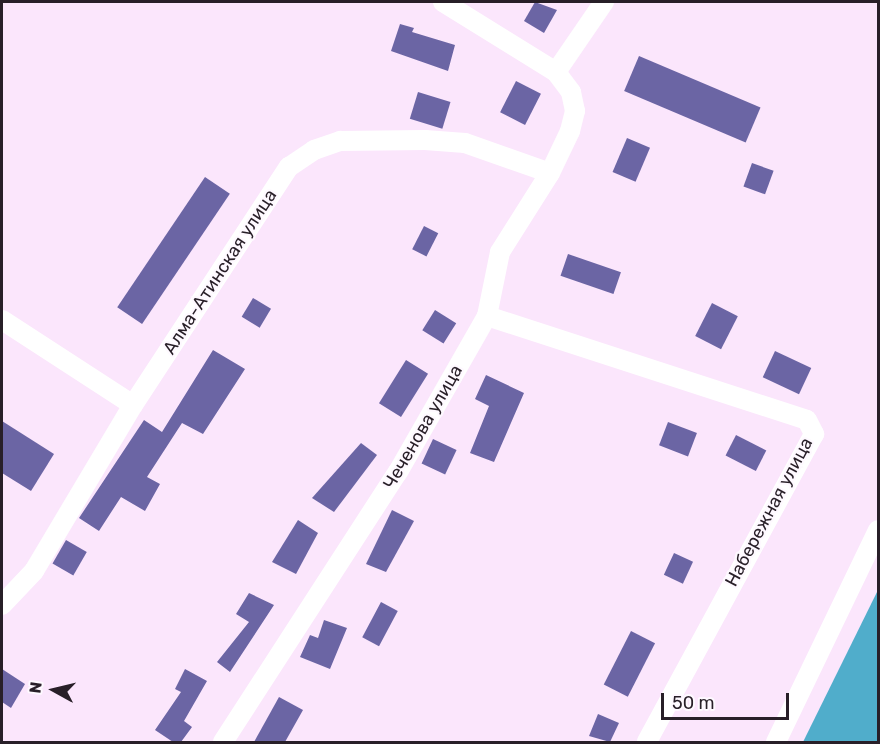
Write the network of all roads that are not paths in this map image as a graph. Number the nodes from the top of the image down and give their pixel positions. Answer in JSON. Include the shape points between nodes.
{"nodes":[{"id":1,"x":443,"y":2,"type":"edge"},
{"id":2,"x":604,"y":2,"type":"edge"},
{"id":3,"x":556,"y":72,"type":"junction"},
{"id":4,"x":550,"y":173,"type":"junction"},
{"id":5,"x":487,"y":316,"type":"junction"},
{"id":6,"x":2,"y":320,"type":"edge"},
{"id":7,"x":134,"y":405,"type":"junction"},
{"id":8,"x":879,"y":530,"type":"edge"},
{"id":9,"x":2,"y":605,"type":"edge"},
{"id":10,"x":223,"y":742,"type":"edge"},
{"id":11,"x":647,"y":742,"type":"edge"},
{"id":12,"x":776,"y":742,"type":"edge"}],
"edges":[{"from":1,"to":3,"type":"street"},
{"from":2,"to":3,"type":"street"},
{"from":3,"to":4,"type":"street","name":"Чеченова улица","via":[[571,92],[574,111],[570,131]]},
{"from":4,"to":5,"type":"street","name":"Чеченова улица","via":[[500,252]]},
{"from":4,"to":7,"type":"street","name":"Алма-Атинская улица","via":[[465,142],[340,141],[314,150],[289,167]]},
{"from":5,"to":10,"type":"street","name":"Чеченова улица","via":[[398,472]]},
{"from":5,"to":11,"type":"street","name":"Набережная улица","via":[[807,420],[814,434]]},
{"from":6,"to":7,"type":"street"},
{"from":7,"to":9,"type":"street","name":"Алма-Атинская улица","via":[[34,572]]},
{"from":8,"to":12,"type":"street"}]}
